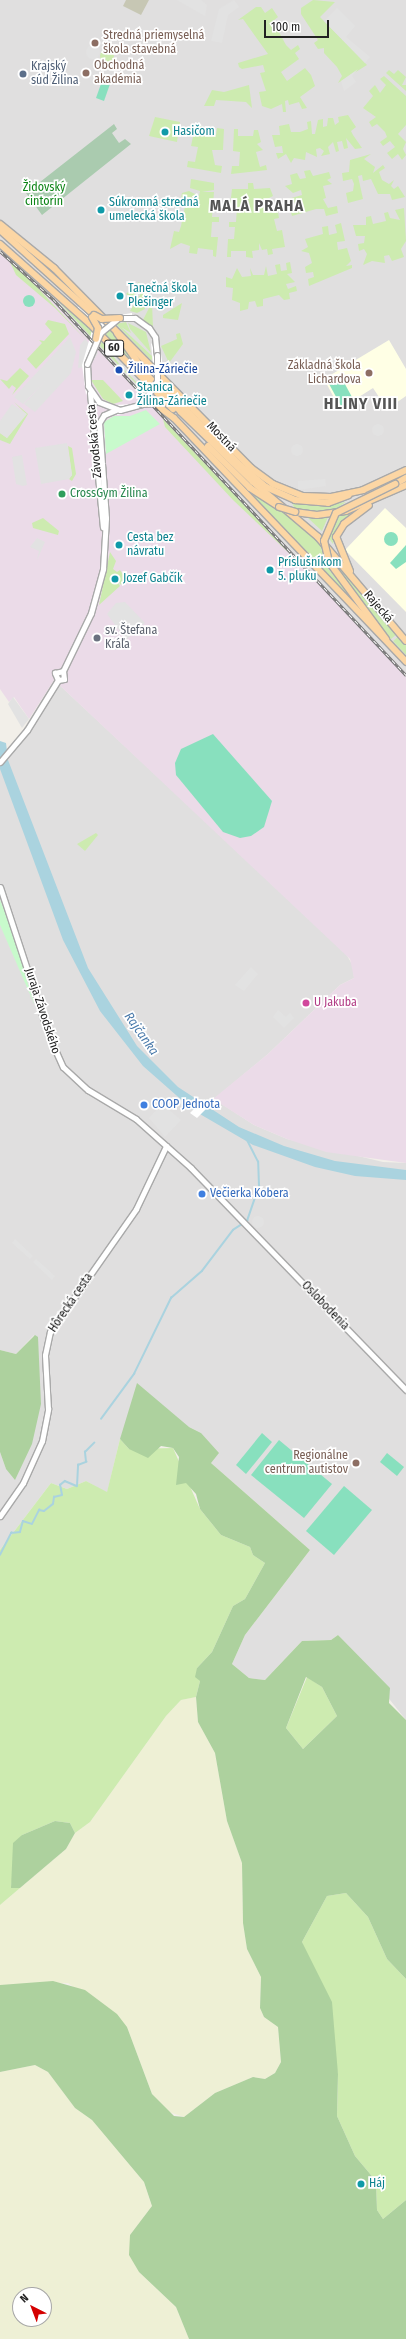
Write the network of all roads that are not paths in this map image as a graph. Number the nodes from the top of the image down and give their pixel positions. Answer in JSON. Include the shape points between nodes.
{"nodes":[{"id":1,"x":0,"y":224,"type":"edge"},
{"id":2,"x":0,"y":230,"type":"edge"},
{"id":3,"x":0,"y":235,"type":"edge"},
{"id":4,"x":0,"y":244,"type":"edge"},
{"id":5,"x":80,"y":304,"type":"junction"},
{"id":6,"x":102,"y":315,"type":"junction"},
{"id":7,"x":120,"y":318,"type":"junction"},
{"id":8,"x":96,"y":339,"type":"junction"},
{"id":9,"x":158,"y":373,"type":"junction"},
{"id":10,"x":90,"y":391,"type":"junction"},
{"id":11,"x":142,"y":404,"type":"junction"},
{"id":12,"x":116,"y":410,"type":"junction"},
{"id":13,"x":202,"y":448,"type":"junction"},
{"id":14,"x":221,"y":460,"type":"junction"},
{"id":15,"x":241,"y":466,"type":"junction"},
{"id":16,"x":406,"y":470,"type":"edge"},
{"id":17,"x":231,"y":478,"type":"junction"},
{"id":18,"x":406,"y":478,"type":"edge"},
{"id":19,"x":406,"y":485,"type":"edge"},
{"id":20,"x":262,"y":489,"type":"junction"},
{"id":21,"x":350,"y":494,"type":"junction"},
{"id":22,"x":380,"y":497,"type":"junction"},
{"id":23,"x":105,"y":538,"type":"junction"},
{"id":24,"x":351,"y":574,"type":"junction"},
{"id":25,"x":406,"y":641,"type":"edge"},
{"id":26,"x":388,"y":644,"type":"junction"},
{"id":27,"x":406,"y":662,"type":"edge"},
{"id":28,"x":0,"y":762,"type":"edge"},
{"id":29,"x":0,"y":887,"type":"edge"},
{"id":30,"x":166,"y":1146,"type":"junction"},
{"id":31,"x":245,"y":1223,"type":"joint"},
{"id":32,"x":406,"y":1390,"type":"edge"},
{"id":33,"x":0,"y":1516,"type":"edge"}],
"edges":[{"from":1,"to":6,"type":"main road","name":"Mostná","number":"60"},
{"from":2,"to":5,"type":"main road"},
{"from":3,"to":5,"type":"main road"},
{"from":4,"to":14,"type":"main road","name":"Mostná","number":"60","via":[[90,324]]},
{"from":5,"to":7,"type":"main road","bridge":true,"via":[[101,319]]},
{"from":5,"to":8,"type":"main road","bridge":true,"via":[[97,324]]},
{"from":6,"to":20,"type":"main road","via":[[152,380],[215,447]]},
{"from":6,"to":21,"type":"main road","name":"Mostná","number":"60","via":[[266,480],[303,496]]},
{"from":7,"to":8,"type":"street","bridge":true,"via":[[105,326]]},
{"from":7,"to":9,"type":"street","bridge":true,"via":[[132,317],[152,332]]},
{"from":8,"to":10,"type":"street","bridge":true,"via":[[86,368]]},
{"from":9,"to":11,"type":"street","bridge":true,"via":[[154,390]]},
{"from":9,"to":15,"type":"main road","via":[[169,392]]},
{"from":10,"to":12,"type":"street","via":[[103,405]]},
{"from":10,"to":23,"type":"street","name":"Závodská cesta"},
{"from":11,"to":12,"type":"street"},
{"from":11,"to":13,"type":"main road","bridge":true,"via":[[157,403]]},
{"from":12,"to":23,"type":"street","name":"Závodská cesta","via":[[104,415],[99,423]]},
{"from":13,"to":14,"type":"main road"},
{"from":13,"to":17,"type":"main road"},
{"from":14,"to":17,"type":"main road"},
{"from":14,"to":22,"type":"main road","name":"Mostná","number":"60","bridge":true,"via":[[256,493],[280,507],[295,512],[338,513]]},
{"from":15,"to":20,"type":"main road"},
{"from":15,"to":21,"type":"main road","via":[[266,487],[294,500],[328,503],[343,500]]},
{"from":16,"to":21,"type":"main road","name":"Mostná","number":"60"},
{"from":17,"to":26,"type":"main road"},
{"from":18,"to":26,"type":"main road","bridge":true,"via":[[336,513],[324,541],[329,562],[382,631]]},
{"from":19,"to":22,"type":"main road","name":"Mostná","number":"60"},
{"from":20,"to":24,"type":"main road","via":[[318,537]]},
{"from":22,"to":24,"type":"main road","via":[[350,517],[337,533],[337,546]]},
{"from":23,"to":28,"type":"street","name":"Závodská cesta","via":[[96,597],[63,671],[55,673],[58,680],[10,752]]},
{"from":24,"to":25,"type":"main road","name":"Rajecká"},
{"from":26,"to":27,"type":"main road"},
{"from":29,"to":30,"type":"street","name":"Juraja Závodského","via":[[59,1060],[81,1084],[130,1114]]},
{"from":30,"to":31,"type":"street","name":"Juraja Závodského"},
{"from":30,"to":33,"type":"street","name":"Hôrecká cesta","via":[[138,1205],[50,1332],[45,1355],[48,1409],[42,1441],[23,1483]]},
{"from":31,"to":32,"type":"street","name":"Oslobodenia"}]}
